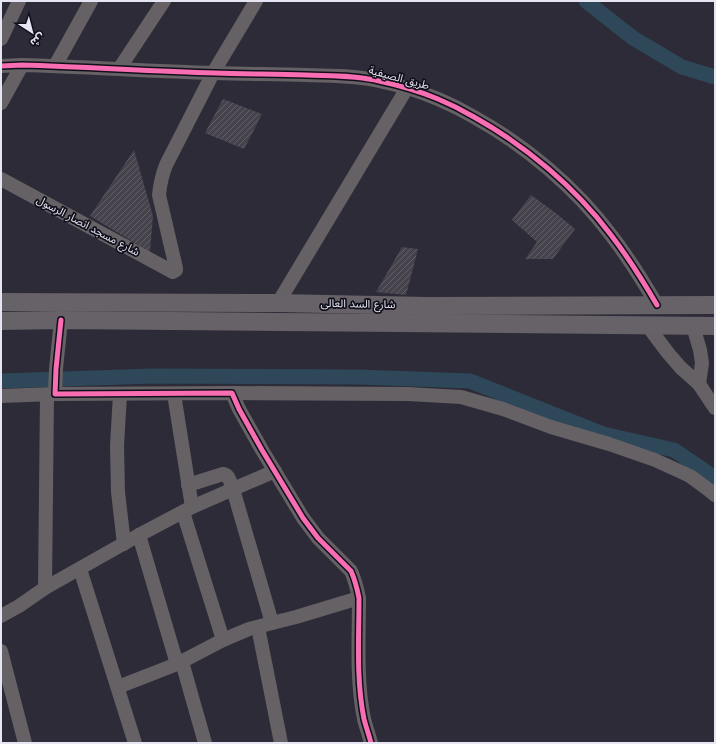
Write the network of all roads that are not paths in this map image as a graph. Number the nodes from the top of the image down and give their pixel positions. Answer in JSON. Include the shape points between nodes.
{"nodes":[{"id":1,"x":19,"y":1,"type":"edge"},
{"id":2,"x":91,"y":1,"type":"edge"},
{"id":3,"x":164,"y":1,"type":"edge"},
{"id":4,"x":256,"y":1,"type":"edge"},
{"id":5,"x":1,"y":39,"type":"edge"},
{"id":6,"x":22,"y":65,"type":"junction"},
{"id":7,"x":1,"y":66,"type":"edge"},
{"id":8,"x":55,"y":66,"type":"junction"},
{"id":9,"x":119,"y":69,"type":"junction"},
{"id":10,"x":213,"y":73,"type":"junction"},
{"id":11,"x":407,"y":88,"type":"junction"},
{"id":12,"x":1,"y":103,"type":"edge"},
{"id":13,"x":1,"y":179,"type":"edge"},
{"id":14,"x":1,"y":302,"type":"edge"},
{"id":15,"x":278,"y":303,"type":"junction"},
{"id":16,"x":657,"y":305,"type":"junction"},
{"id":17,"x":715,"y":305,"type":"edge"},
{"id":18,"x":426,"y":315,"type":"junction"},
{"id":19,"x":61,"y":320,"type":"junction"},
{"id":20,"x":1,"y":321,"type":"edge"},
{"id":21,"x":647,"y":325,"type":"junction"},
{"id":22,"x":693,"y":326,"type":"junction"},
{"id":23,"x":715,"y":326,"type":"edge"},
{"id":24,"x":699,"y":384,"type":"junction"},
{"id":25,"x":52,"y":392,"type":"junction"},
{"id":26,"x":232,"y":393,"type":"junction"},
{"id":27,"x":120,"y":394,"type":"junction"},
{"id":28,"x":174,"y":394,"type":"junction"},
{"id":29,"x":1,"y":396,"type":"edge"},
{"id":30,"x":715,"y":408,"type":"edge"},
{"id":31,"x":275,"y":472,"type":"junction"},
{"id":32,"x":188,"y":485,"type":"junction"},
{"id":33,"x":233,"y":489,"type":"junction"},
{"id":34,"x":715,"y":495,"type":"edge"},
{"id":35,"x":187,"y":510,"type":"junction"},
{"id":36,"x":139,"y":535,"type":"junction"},
{"id":37,"x":124,"y":544,"type":"junction"},
{"id":38,"x":80,"y":569,"type":"junction"},
{"id":39,"x":45,"y":588,"type":"junction"},
{"id":40,"x":359,"y":598,"type":"junction"},
{"id":41,"x":1,"y":616,"type":"edge"},
{"id":42,"x":272,"y":623,"type":"junction"},
{"id":43,"x":258,"y":627,"type":"junction"},
{"id":44,"x":223,"y":640,"type":"junction"},
{"id":45,"x":1,"y":651,"type":"edge"},
{"id":46,"x":179,"y":663,"type":"junction"},
{"id":47,"x":118,"y":687,"type":"junction"},
{"id":48,"x":25,"y":743,"type":"edge"},
{"id":49,"x":135,"y":743,"type":"edge"},
{"id":50,"x":205,"y":743,"type":"edge"},
{"id":51,"x":281,"y":743,"type":"edge"},
{"id":52,"x":371,"y":743,"type":"edge"}],
"edges":[{"from":1,"to":5,"type":"street"},
{"from":2,"to":8,"type":"street"},
{"from":3,"to":9,"type":"street"},
{"from":4,"to":10,"type":"street"},
{"from":6,"to":7,"type":"street","name":"طريق الصيفية"},
{"from":6,"to":8,"type":"street","name":"طريق الصيفية"},
{"from":6,"to":12,"type":"street"},
{"from":8,"to":9,"type":"street","name":"طريق الصيفية"},
{"from":9,"to":10,"type":"street","name":"طريق الصيفية"},
{"from":10,"to":11,"type":"street","name":"طريق الصيفية","via":[[358,77]]},
{"from":10,"to":13,"type":"street","name":"شارع مسجد انصار الرسول","via":[[166,165],[160,184],[159,196],[176,268],[173,272]]},
{"from":11,"to":15,"type":"street"},
{"from":11,"to":16,"type":"street","name":"طريق الصيفية","via":[[457,107],[482,121],[551,171],[610,233]]},
{"from":14,"to":15,"type":"main road","name":"شارع السد العالى"},
{"from":15,"to":18,"type":"main road","name":"شارع السد العالى"},
{"from":16,"to":17,"type":"main road","name":"شارع السد العالى"},
{"from":16,"to":18,"type":"main road","name":"شارع السد العالى"},
{"from":18,"to":19,"type":"main road","name":"شارع السد العالى"},
{"from":18,"to":21,"type":"main road","name":"شارع السد العالى"},
{"from":19,"to":20,"type":"main road","name":"شارع السد العالى"},
{"from":19,"to":25,"type":"street"},
{"from":21,"to":22,"type":"main road","name":"شارع السد العالى"},
{"from":21,"to":24,"type":"street","via":[[681,368]]},
{"from":22,"to":23,"type":"main road","name":"شارع السد العالى"},
{"from":22,"to":24,"type":"street","via":[[702,363]]},
{"from":24,"to":30,"type":"street"},
{"from":25,"to":27,"type":"street"},
{"from":25,"to":29,"type":"street"},
{"from":25,"to":39,"type":"street"},
{"from":26,"to":28,"type":"street"},
{"from":26,"to":31,"type":"street"},
{"from":26,"to":34,"type":"street","via":[[408,394],[461,397],[655,460],[690,476]]},
{"from":27,"to":28,"type":"street"},
{"from":27,"to":37,"type":"street","via":[[118,492]]},
{"from":28,"to":32,"type":"street"},
{"from":31,"to":33,"type":"street"},
{"from":31,"to":40,"type":"street","via":[[318,538],[351,571]]},
{"from":32,"to":33,"type":"street","via":[[223,474],[228,476]]},
{"from":32,"to":35,"type":"street"},
{"from":33,"to":35,"type":"street"},
{"from":33,"to":42,"type":"street"},
{"from":35,"to":36,"type":"street"},
{"from":35,"to":44,"type":"street"},
{"from":36,"to":37,"type":"street"},
{"from":36,"to":46,"type":"street"},
{"from":37,"to":38,"type":"street"},
{"from":38,"to":39,"type":"street"},
{"from":38,"to":47,"type":"street"},
{"from":39,"to":41,"type":"street"},
{"from":40,"to":42,"type":"street"},
{"from":40,"to":52,"type":"street","via":[[360,684],[364,719]]},
{"from":42,"to":43,"type":"street"},
{"from":43,"to":44,"type":"street"},
{"from":43,"to":51,"type":"street"},
{"from":44,"to":46,"type":"street"},
{"from":45,"to":48,"type":"street"},
{"from":46,"to":47,"type":"street"},
{"from":46,"to":50,"type":"street"},
{"from":47,"to":49,"type":"street"}]}
